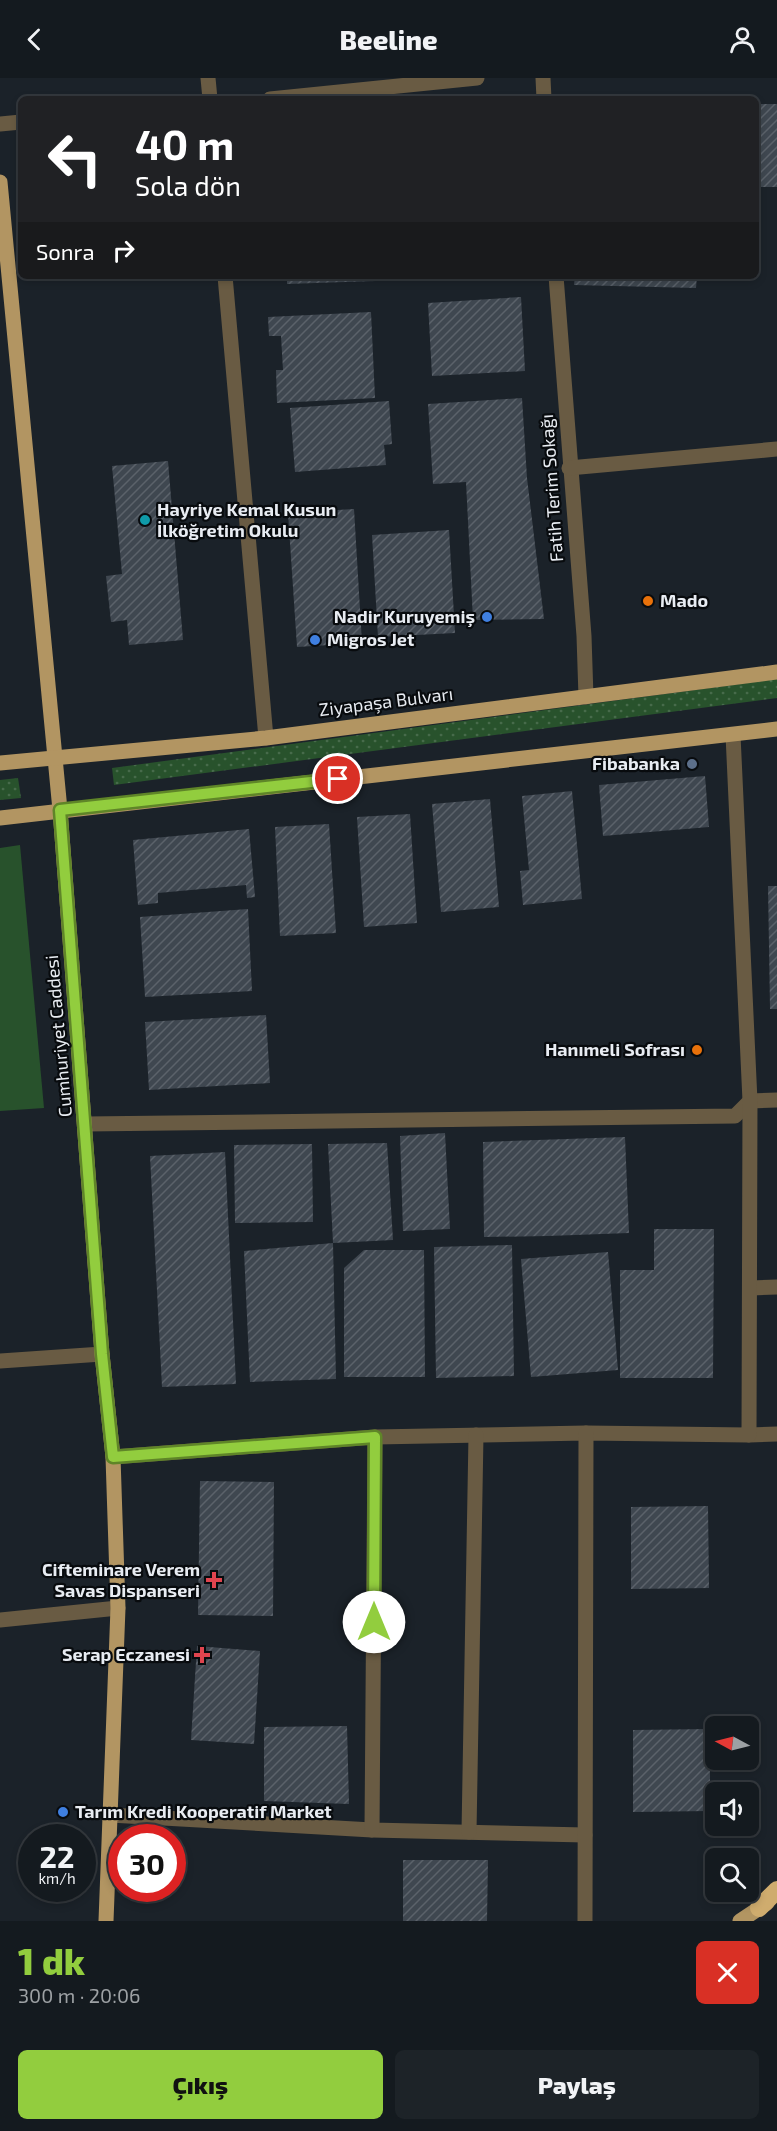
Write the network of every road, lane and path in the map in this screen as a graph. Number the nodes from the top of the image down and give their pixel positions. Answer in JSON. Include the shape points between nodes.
{"nodes":[{"id":1,"x":208,"y":78,"type":"edge"},
{"id":2,"x":477,"y":78,"type":"edge"},
{"id":3,"x":543,"y":78,"type":"edge"},
{"id":4,"x":210,"y":96,"type":"edge"},
{"id":5,"x":300,"y":96,"type":"edge"},
{"id":6,"x":544,"y":96,"type":"edge"},
{"id":7,"x":18,"y":122,"type":"edge"},
{"id":8,"x":0,"y":124,"type":"edge"},
{"id":9,"x":0,"y":182,"type":"edge"},
{"id":10,"x":225,"y":279,"type":"edge"},
{"id":11,"x":556,"y":279,"type":"edge"},
{"id":12,"x":777,"y":449,"type":"edge"},
{"id":13,"x":569,"y":468,"type":"junction"},
{"id":14,"x":777,"y":672,"type":"edge"},
{"id":15,"x":586,"y":696,"type":"junction"},
{"id":16,"x":777,"y":729,"type":"edge"},
{"id":17,"x":732,"y":735,"type":"junction"},
{"id":18,"x":266,"y":738,"type":"junction"},
{"id":19,"x":55,"y":756,"type":"junction"},
{"id":20,"x":0,"y":763,"type":"edge"},
{"id":21,"x":60,"y":810,"type":"junction"},
{"id":22,"x":0,"y":818,"type":"edge"},
{"id":23,"x":777,"y":1100,"type":"edge"},
{"id":24,"x":750,"y":1101,"type":"junction"},
{"id":25,"x":86,"y":1124,"type":"junction"},
{"id":26,"x":751,"y":1287,"type":"junction"},
{"id":27,"x":777,"y":1287,"type":"edge"},
{"id":28,"x":102,"y":1354,"type":"junction"},
{"id":29,"x":0,"y":1361,"type":"edge"},
{"id":30,"x":586,"y":1433,"type":"junction"},
{"id":31,"x":777,"y":1434,"type":"edge"},
{"id":32,"x":476,"y":1435,"type":"junction"},
{"id":33,"x":749,"y":1435,"type":"junction"},
{"id":34,"x":375,"y":1437,"type":"junction"},
{"id":35,"x":113,"y":1457,"type":"junction"},
{"id":36,"x":118,"y":1608,"type":"junction"},
{"id":37,"x":0,"y":1620,"type":"edge"},
{"id":38,"x":110,"y":1815,"type":"junction"},
{"id":39,"x":372,"y":1830,"type":"junction"},
{"id":40,"x":469,"y":1832,"type":"junction"},
{"id":41,"x":585,"y":1834,"type":"junction"},
{"id":42,"x":107,"y":1889,"type":"junction"},
{"id":43,"x":777,"y":1890,"type":"edge"},
{"id":44,"x":777,"y":1896,"type":"edge"},
{"id":45,"x":759,"y":1908,"type":"junction"},
{"id":46,"x":101,"y":1921,"type":"edge"},
{"id":47,"x":106,"y":1921,"type":"edge"},
{"id":48,"x":585,"y":1921,"type":"edge"},
{"id":49,"x":740,"y":1921,"type":"edge"}],
"edges":[{"from":1,"to":4,"type":"street"},
{"from":2,"to":5,"type":"street"},
{"from":3,"to":6,"type":"street"},
{"from":7,"to":8,"type":"street"},
{"from":9,"to":19,"type":"main road","name":"Cumhuriyet Caddesi"},
{"from":10,"to":18,"type":"street"},
{"from":11,"to":13,"type":"street","name":"Fatih Terim Sokağı"},
{"from":12,"to":13,"type":"street"},
{"from":13,"to":15,"type":"street","name":"Fatih Terim Sokağı"},
{"from":14,"to":15,"type":"main road","name":"Ziyapaşa Bulvarı"},
{"from":15,"to":18,"type":"main road","name":"Ziyapaşa Bulvarı"},
{"from":16,"to":17,"type":"main road"},
{"from":17,"to":21,"type":"main road"},
{"from":17,"to":24,"type":"street"},
{"from":18,"to":19,"type":"main road","name":"Ziyapaşa Bulvarı"},
{"from":19,"to":20,"type":"main road","name":"Ziyapaşa Bulvarı"},
{"from":19,"to":21,"type":"main road","name":"Cumhuriyet Caddesi"},
{"from":21,"to":22,"type":"main road"},
{"from":21,"to":25,"type":"main road","name":"Cumhuriyet Caddesi"},
{"from":23,"to":24,"type":"street"},
{"from":24,"to":25,"type":"street","via":[[735,1116]]},
{"from":24,"to":26,"type":"street"},
{"from":25,"to":28,"type":"main road","name":"Cumhuriyet Caddesi"},
{"from":26,"to":27,"type":"street"},
{"from":26,"to":33,"type":"street"},
{"from":28,"to":29,"type":"street"},
{"from":28,"to":35,"type":"main road","name":"Cumhuriyet Caddesi"},
{"from":30,"to":32,"type":"street"},
{"from":30,"to":33,"type":"street"},
{"from":30,"to":41,"type":"street"},
{"from":31,"to":33,"type":"street"},
{"from":32,"to":34,"type":"street"},
{"from":32,"to":40,"type":"street"},
{"from":34,"to":35,"type":"street"},
{"from":34,"to":39,"type":"street"},
{"from":35,"to":36,"type":"main road","name":"Cumhuriyet Caddesi"},
{"from":36,"to":37,"type":"street"},
{"from":36,"to":38,"type":"main road","name":"Cumhuriyet Caddesi"},
{"from":38,"to":39,"type":"street"},
{"from":38,"to":42,"type":"main road","name":"Cumhuriyet Caddesi"},
{"from":39,"to":40,"type":"street"},
{"from":40,"to":41,"type":"street"},
{"from":41,"to":48,"type":"street"},
{"from":42,"to":46,"type":"main road","name":"Cumhuriyet Caddesi"},
{"from":42,"to":47,"type":"main road","name":"Cumhuriyet Caddesi"},
{"from":43,"to":45,"type":"highway"},
{"from":44,"to":45,"type":"main road"},
{"from":45,"to":49,"type":"main road"}]}
